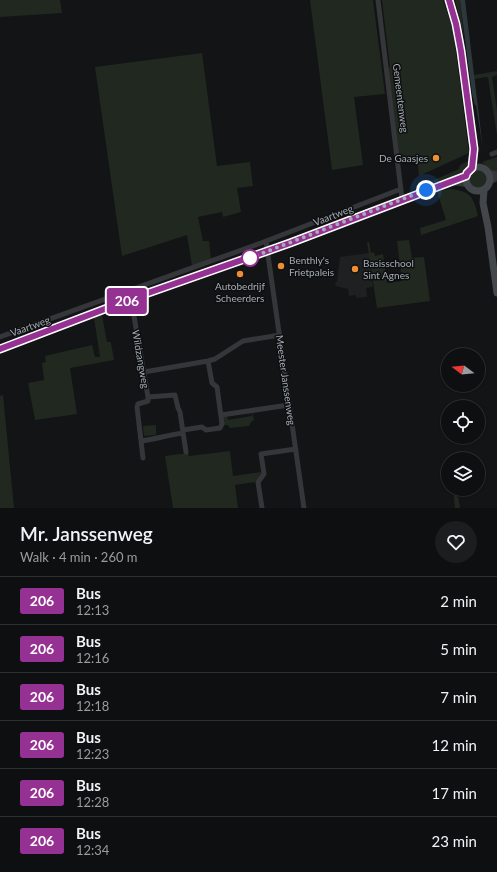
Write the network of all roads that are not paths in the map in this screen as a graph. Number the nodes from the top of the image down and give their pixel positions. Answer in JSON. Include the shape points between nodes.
{"nodes":[{"id":1,"x":378,"y":0,"type":"edge"},
{"id":2,"x":448,"y":0,"type":"edge"},
{"id":3,"x":474,"y":149,"type":"junction"},
{"id":4,"x":480,"y":167,"type":"junction"},
{"id":5,"x":472,"y":168,"type":"junction"},
{"id":6,"x":497,"y":174,"type":"edge"},
{"id":7,"x":492,"y":177,"type":"edge"},
{"id":8,"x":466,"y":180,"type":"junction"},
{"id":9,"x":401,"y":189,"type":"junction"},
{"id":10,"x":480,"y":191,"type":"junction"},
{"id":11,"x":402,"y":200,"type":"junction"},
{"id":12,"x":266,"y":241,"type":"junction"},
{"id":13,"x":268,"y":251,"type":"junction"},
{"id":14,"x":128,"y":290,"type":"junction"},
{"id":15,"x":497,"y":293,"type":"edge"},
{"id":16,"x":131,"y":299,"type":"junction"},
{"id":17,"x":280,"y":335,"type":"junction"},
{"id":18,"x":0,"y":337,"type":"edge"},
{"id":19,"x":0,"y":349,"type":"edge"},
{"id":20,"x":208,"y":361,"type":"junction"},
{"id":21,"x":144,"y":372,"type":"junction"},
{"id":22,"x":148,"y":397,"type":"junction"},
{"id":23,"x":289,"y":405,"type":"junction"},
{"id":24,"x":221,"y":415,"type":"junction"},
{"id":25,"x":183,"y":431,"type":"junction"},
{"id":26,"x":141,"y":441,"type":"junction"},
{"id":27,"x":296,"y":449,"type":"junction"},
{"id":28,"x":186,"y":452,"type":"dead end"},
{"id":29,"x":143,"y":458,"type":"dead end"},
{"id":30,"x":262,"y":508,"type":"edge"},
{"id":31,"x":304,"y":508,"type":"edge"}],
"edges":[{"from":1,"to":9,"type":"street","name":"Gemeentenweg"},
{"from":2,"to":3,"type":"main road","via":[[459,37]]},
{"from":3,"to":4,"type":"main road"},
{"from":3,"to":5,"type":"main road"},
{"from":4,"to":5,"type":"main road"},
{"from":4,"to":7,"type":"main road","via":[[487,170]]},
{"from":5,"to":8,"type":"main road","via":[[467,173]]},
{"from":6,"to":7,"type":"street"},
{"from":7,"to":10,"type":"main road","via":[[488,186]]},
{"from":8,"to":10,"type":"main road","via":[[470,189]]},
{"from":8,"to":11,"type":"street","name":"Vaartweg","via":[[438,186]]},
{"from":9,"to":11,"type":"street","name":"Gemeentenweg"},
{"from":9,"to":12,"type":"street","name":"Vaartweg"},
{"from":10,"to":15,"type":"main road"},
{"from":11,"to":13,"type":"street","name":"Vaartweg"},
{"from":12,"to":13,"type":"street"},
{"from":12,"to":14,"type":"street","name":"Vaartweg"},
{"from":13,"to":16,"type":"street","name":"Vaartweg"},
{"from":13,"to":17,"type":"street","name":"Meester Janssenweg"},
{"from":14,"to":16,"type":"street"},
{"from":14,"to":18,"type":"street","name":"Vaartweg"},
{"from":16,"to":19,"type":"street","name":"Vaartweg"},
{"from":16,"to":21,"type":"street","name":"Wildzangweg"},
{"from":17,"to":20,"type":"street","via":[[243,341]]},
{"from":17,"to":23,"type":"street","name":"Meester Janssenweg"},
{"from":20,"to":21,"type":"street"},
{"from":20,"to":24,"type":"street","via":[[212,383],[217,387]]},
{"from":21,"to":22,"type":"street","name":"Wildzangweg"},
{"from":22,"to":25,"type":"street","via":[[175,395]]},
{"from":22,"to":26,"type":"street","name":"Wildzangweg","via":[[146,403],[138,404],[137,407]]},
{"from":23,"to":24,"type":"street"},
{"from":23,"to":27,"type":"street","name":"Meester Janssenweg"},
{"from":24,"to":25,"type":"street","via":[[222,422],[218,429]]},
{"from":25,"to":26,"type":"street"},
{"from":25,"to":28,"type":"street"},
{"from":26,"to":29,"type":"street","name":"Wildzangweg"},
{"from":27,"to":30,"type":"street","via":[[261,454],[264,474],[258,482]]},
{"from":27,"to":31,"type":"street","name":"Meester Janssenweg"}]}
